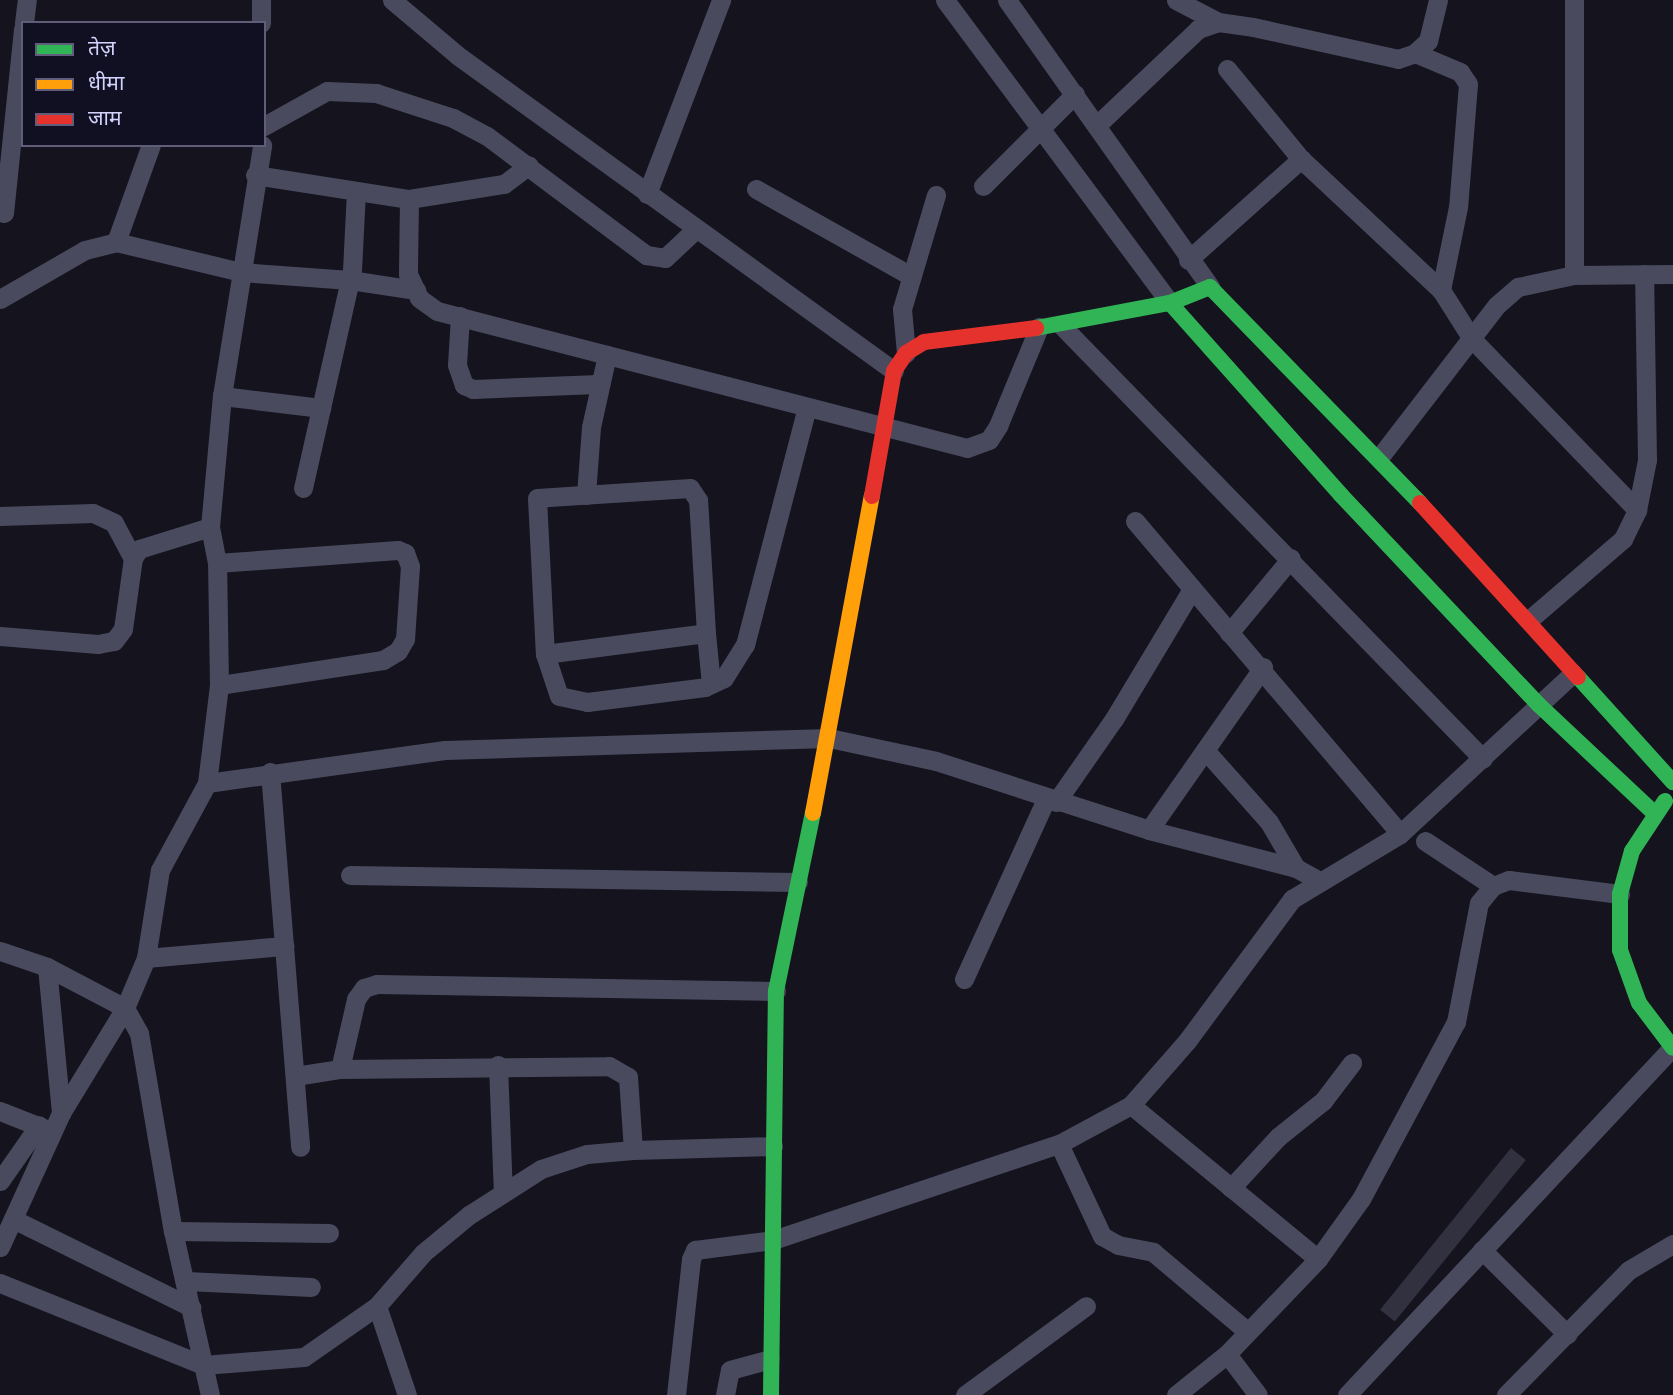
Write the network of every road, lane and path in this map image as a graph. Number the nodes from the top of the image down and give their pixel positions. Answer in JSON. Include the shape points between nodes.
{"nodes":[{"id":1,"x":27,"y":0,"type":"edge"},
{"id":2,"x":261,"y":0,"type":"edge"},
{"id":3,"x":392,"y":0,"type":"edge"},
{"id":4,"x":721,"y":0,"type":"edge"},
{"id":5,"x":945,"y":0,"type":"edge"},
{"id":6,"x":1176,"y":0,"type":"edge"},
{"id":7,"x":1438,"y":0,"type":"edge"},
{"id":8,"x":1574,"y":0,"type":"edge"},
{"id":9,"x":1012,"y":3,"type":"edge"},
{"id":10,"x":24,"y":21,"type":"edge"},
{"id":11,"x":261,"y":21,"type":"edge"},
{"id":12,"x":1219,"y":22,"type":"junction"},
{"id":13,"x":21,"y":45,"type":"edge"},
{"id":14,"x":1415,"y":53,"type":"junction"},
{"id":15,"x":1227,"y":69,"type":"dead end"},
{"id":16,"x":1075,"y":94,"type":"junction"},
{"id":17,"x":266,"y":125,"type":"edge"},
{"id":18,"x":1097,"y":125,"type":"junction"},
{"id":19,"x":11,"y":126,"type":"edge"},
{"id":20,"x":1040,"y":129,"type":"junction"},
{"id":21,"x":150,"y":147,"type":"edge"},
{"id":22,"x":262,"y":147,"type":"edge"},
{"id":23,"x":1301,"y":159,"type":"junction"},
{"id":24,"x":529,"y":165,"type":"junction"},
{"id":25,"x":255,"y":175,"type":"junction"},
{"id":26,"x":983,"y":186,"type":"dead end"},
{"id":27,"x":756,"y":189,"type":"dead end"},
{"id":28,"x":356,"y":191,"type":"junction"},
{"id":29,"x":647,"y":194,"type":"junction"},
{"id":30,"x":936,"y":195,"type":"dead end"},
{"id":31,"x":409,"y":199,"type":"junction"},
{"id":32,"x":4,"y":213,"type":"dead end"},
{"id":33,"x":696,"y":229,"type":"junction"},
{"id":34,"x":116,"y":242,"type":"junction"},
{"id":35,"x":1188,"y":260,"type":"junction"},
{"id":36,"x":241,"y":272,"type":"junction"},
{"id":37,"x":1644,"y":274,"type":"junction"},
{"id":38,"x":1673,"y":274,"type":"edge"},
{"id":39,"x":909,"y":275,"type":"junction"},
{"id":40,"x":1574,"y":275,"type":"junction"},
{"id":41,"x":350,"y":279,"type":"junction"},
{"id":42,"x":1210,"y":287,"type":"junction"},
{"id":43,"x":416,"y":290,"type":"junction"},
{"id":44,"x":1441,"y":290,"type":"junction"},
{"id":45,"x":0,"y":299,"type":"edge"},
{"id":46,"x":1170,"y":303,"type":"junction"},
{"id":47,"x":460,"y":316,"type":"junction"},
{"id":48,"x":1061,"y":325,"type":"junction"},
{"id":49,"x":1039,"y":327,"type":"junction"},
{"id":50,"x":1472,"y":339,"type":"junction"},
{"id":51,"x":906,"y":353,"type":"junction"},
{"id":52,"x":607,"y":355,"type":"junction"},
{"id":53,"x":894,"y":371,"type":"junction"},
{"id":54,"x":598,"y":384,"type":"junction"},
{"id":55,"x":222,"y":396,"type":"junction"},
{"id":56,"x":807,"y":407,"type":"junction"},
{"id":57,"x":321,"y":408,"type":"junction"},
{"id":58,"x":884,"y":427,"type":"junction"},
{"id":59,"x":1379,"y":458,"type":"junction"},
{"id":60,"x":303,"y":488,"type":"dead end"},
{"id":61,"x":586,"y":495,"type":"junction"},
{"id":62,"x":1637,"y":510,"type":"junction"},
{"id":63,"x":0,"y":516,"type":"edge"},
{"id":64,"x":1135,"y":521,"type":"dead end"},
{"id":65,"x":210,"y":527,"type":"junction"},
{"id":66,"x":133,"y":558,"type":"junction"},
{"id":67,"x":1291,"y":558,"type":"junction"},
{"id":68,"x":217,"y":563,"type":"junction"},
{"id":69,"x":1192,"y":589,"type":"junction"},
{"id":70,"x":1530,"y":619,"type":"junction"},
{"id":71,"x":706,"y":633,"type":"junction"},
{"id":72,"x":1229,"y":633,"type":"junction"},
{"id":73,"x":0,"y":636,"type":"edge"},
{"id":74,"x":545,"y":654,"type":"junction"},
{"id":75,"x":1263,"y":667,"type":"junction"},
{"id":76,"x":1573,"y":673,"type":"junction"},
{"id":77,"x":711,"y":684,"type":"junction"},
{"id":78,"x":219,"y":685,"type":"junction"},
{"id":79,"x":1539,"y":705,"type":"junction"},
{"id":80,"x":829,"y":738,"type":"junction"},
{"id":81,"x":1205,"y":750,"type":"junction"},
{"id":82,"x":1483,"y":759,"type":"junction"},
{"id":83,"x":270,"y":772,"type":"junction"},
{"id":84,"x":1673,"y":782,"type":"edge"},
{"id":85,"x":207,"y":783,"type":"junction"},
{"id":86,"x":1673,"y":792,"type":"edge"},
{"id":87,"x":1051,"y":801,"type":"junction"},
{"id":88,"x":1654,"y":813,"type":"junction"},
{"id":89,"x":1149,"y":830,"type":"junction"},
{"id":90,"x":1400,"y":834,"type":"junction"},
{"id":91,"x":1425,"y":841,"type":"dead end"},
{"id":92,"x":1296,"y":868,"type":"junction"},
{"id":93,"x":350,"y":875,"type":"dead end"},
{"id":94,"x":1318,"y":880,"type":"junction"},
{"id":95,"x":798,"y":883,"type":"junction"},
{"id":96,"x":1493,"y":886,"type":"junction"},
{"id":97,"x":1620,"y":894,"type":"junction"},
{"id":98,"x":284,"y":946,"type":"junction"},
{"id":99,"x":0,"y":951,"type":"edge"},
{"id":100,"x":146,"y":958,"type":"junction"},
{"id":101,"x":47,"y":967,"type":"junction"},
{"id":102,"x":964,"y":979,"type":"dead end"},
{"id":103,"x":776,"y":991,"type":"junction"},
{"id":104,"x":125,"y":1008,"type":"junction"},
{"id":105,"x":1673,"y":1048,"type":"edge"},
{"id":106,"x":1352,"y":1063,"type":"dead end"},
{"id":107,"x":498,"y":1065,"type":"junction"},
{"id":108,"x":340,"y":1069,"type":"junction"},
{"id":109,"x":295,"y":1076,"type":"junction"},
{"id":110,"x":1130,"y":1105,"type":"junction"},
{"id":111,"x":0,"y":1111,"type":"edge"},
{"id":112,"x":61,"y":1113,"type":"junction"},
{"id":113,"x":46,"y":1129,"type":"junction"},
{"id":114,"x":1059,"y":1143,"type":"junction"},
{"id":115,"x":773,"y":1146,"type":"junction"},
{"id":116,"x":300,"y":1147,"type":"dead end"},
{"id":117,"x":633,"y":1150,"type":"junction"},
{"id":118,"x":0,"y":1181,"type":"edge"},
{"id":119,"x":1231,"y":1188,"type":"junction"},
{"id":120,"x":503,"y":1193,"type":"junction"},
{"id":121,"x":13,"y":1219,"type":"junction"},
{"id":122,"x":173,"y":1231,"type":"junction"},
{"id":123,"x":329,"y":1233,"type":"dead end"},
{"id":124,"x":773,"y":1240,"type":"junction"},
{"id":125,"x":1673,"y":1244,"type":"edge"},
{"id":126,"x":0,"y":1247,"type":"edge"},
{"id":127,"x":1482,"y":1250,"type":"junction"},
{"id":128,"x":1318,"y":1259,"type":"junction"},
{"id":129,"x":186,"y":1281,"type":"junction"},
{"id":130,"x":0,"y":1283,"type":"edge"},
{"id":131,"x":311,"y":1287,"type":"dead end"},
{"id":132,"x":377,"y":1306,"type":"junction"},
{"id":133,"x":1086,"y":1306,"type":"dead end"},
{"id":134,"x":191,"y":1307,"type":"junction"},
{"id":135,"x":1248,"y":1332,"type":"junction"},
{"id":136,"x":1567,"y":1334,"type":"junction"},
{"id":137,"x":1227,"y":1354,"type":"junction"},
{"id":138,"x":770,"y":1359,"type":"junction"},
{"id":139,"x":203,"y":1365,"type":"junction"},
{"id":140,"x":210,"y":1395,"type":"edge"},
{"id":141,"x":407,"y":1395,"type":"edge"},
{"id":142,"x":676,"y":1395,"type":"edge"},
{"id":143,"x":725,"y":1395,"type":"edge"},
{"id":144,"x":771,"y":1395,"type":"edge"},
{"id":145,"x":965,"y":1395,"type":"edge"},
{"id":146,"x":1176,"y":1395,"type":"edge"},
{"id":147,"x":1258,"y":1395,"type":"edge"},
{"id":148,"x":1346,"y":1395,"type":"edge"},
{"id":149,"x":1506,"y":1395,"type":"edge"}],
"edges":[{"from":1,"to":10,"type":"street"},
{"from":2,"to":11,"type":"street"},
{"from":3,"to":29,"type":"street","via":[[457,55]]},
{"from":4,"to":29,"type":"street"},
{"from":5,"to":20,"type":"street"},
{"from":6,"to":12,"type":"street"},
{"from":7,"to":14,"type":"street","via":[[1428,41]]},
{"from":8,"to":40,"type":"street"},
{"from":9,"to":16,"type":"street"},
{"from":12,"to":14,"type":"street","via":[[1398,59]]},
{"from":12,"to":18,"type":"street","via":[[1198,29]]},
{"from":13,"to":19,"type":"street"},
{"from":14,"to":44,"type":"street","via":[[1461,72],[1468,84],[1458,207]]},
{"from":15,"to":23,"type":"street"},
{"from":16,"to":18,"type":"street"},
{"from":16,"to":20,"type":"street"},
{"from":17,"to":24,"type":"street","via":[[327,91],[376,93],[453,118]]},
{"from":18,"to":35,"type":"street"},
{"from":19,"to":32,"type":"street"},
{"from":20,"to":26,"type":"street"},
{"from":20,"to":46,"type":"street"},
{"from":21,"to":34,"type":"street"},
{"from":22,"to":25,"type":"street"},
{"from":23,"to":35,"type":"street"},
{"from":23,"to":44,"type":"street"},
{"from":24,"to":31,"type":"street","via":[[504,184]]},
{"from":24,"to":33,"type":"street","via":[[646,255],[665,258]]},
{"from":25,"to":28,"type":"street"},
{"from":25,"to":36,"type":"street"},
{"from":27,"to":39,"type":"street"},
{"from":28,"to":31,"type":"street"},
{"from":28,"to":41,"type":"street"},
{"from":29,"to":33,"type":"street"},
{"from":30,"to":39,"type":"street"},
{"from":31,"to":43,"type":"street","via":[[408,274]]},
{"from":33,"to":53,"type":"street"},
{"from":34,"to":36,"type":"street"},
{"from":34,"to":45,"type":"street","via":[[85,250]]},
{"from":35,"to":42,"type":"street"},
{"from":36,"to":41,"type":"street"},
{"from":36,"to":55,"type":"street"},
{"from":37,"to":38,"type":"street"},
{"from":37,"to":40,"type":"street"},
{"from":37,"to":62,"type":"street","via":[[1647,460]]},
{"from":39,"to":51,"type":"street","via":[[901,309]]},
{"from":40,"to":50,"type":"street","via":[[1518,287],[1497,305]]},
{"from":41,"to":43,"type":"street"},
{"from":41,"to":57,"type":"street"},
{"from":42,"to":46,"type":"street"},
{"from":42,"to":59,"type":"street"},
{"from":43,"to":47,"type":"street","via":[[438,311]]},
{"from":44,"to":50,"type":"street"},
{"from":46,"to":48,"type":"street"},
{"from":46,"to":79,"type":"street","via":[[1341,495]]},
{"from":47,"to":52,"type":"street"},
{"from":47,"to":54,"type":"street","via":[[457,365],[464,385],[473,389]]},
{"from":48,"to":49,"type":"street"},
{"from":48,"to":67,"type":"street"},
{"from":49,"to":51,"type":"street","via":[[934,340]]},
{"from":49,"to":58,"type":"street","via":[[998,426],[980,446],[967,448]]},
{"from":50,"to":59,"type":"street"},
{"from":50,"to":62,"type":"street"},
{"from":51,"to":53,"type":"street"},
{"from":52,"to":54,"type":"street"},
{"from":52,"to":56,"type":"street"},
{"from":53,"to":58,"type":"street"},
{"from":54,"to":61,"type":"street"},
{"from":55,"to":57,"type":"street"},
{"from":55,"to":65,"type":"street"},
{"from":56,"to":58,"type":"street"},
{"from":56,"to":77,"type":"street","via":[[745,645],[724,678]]},
{"from":57,"to":60,"type":"street"},
{"from":58,"to":80,"type":"street"},
{"from":59,"to":70,"type":"street"},
{"from":61,"to":71,"type":"street","via":[[690,488],[695,493]]},
{"from":61,"to":74,"type":"street","via":[[537,498]]},
{"from":62,"to":70,"type":"street","via":[[1623,539]]},
{"from":63,"to":66,"type":"street","via":[[93,513],[114,523]]},
{"from":64,"to":69,"type":"street"},
{"from":65,"to":66,"type":"street","via":[[152,543]]},
{"from":65,"to":68,"type":"street"},
{"from":66,"to":73,"type":"street","via":[[123,629],[114,641],[98,644]]},
{"from":67,"to":72,"type":"street"},
{"from":67,"to":82,"type":"street"},
{"from":68,"to":78,"type":"street"},
{"from":68,"to":78,"type":"street","via":[[398,550],[405,553],[411,566],[405,639],[398,651],[383,660]]},
{"from":69,"to":72,"type":"street"},
{"from":69,"to":87,"type":"street","via":[[1114,719]]},
{"from":70,"to":76,"type":"street"},
{"from":71,"to":74,"type":"street"},
{"from":71,"to":77,"type":"street"},
{"from":72,"to":75,"type":"street"},
{"from":74,"to":77,"type":"street","via":[[552,686],[573,702]]},
{"from":75,"to":81,"type":"street"},
{"from":75,"to":90,"type":"street"},
{"from":76,"to":79,"type":"street"},
{"from":76,"to":84,"type":"street"},
{"from":78,"to":85,"type":"street"},
{"from":79,"to":82,"type":"street"},
{"from":79,"to":88,"type":"street"},
{"from":80,"to":83,"type":"street","via":[[445,750]]},
{"from":80,"to":87,"type":"street","via":[[936,761]]},
{"from":80,"to":95,"type":"street"},
{"from":81,"to":89,"type":"street"},
{"from":81,"to":92,"type":"street","via":[[1269,822]]},
{"from":82,"to":90,"type":"street"},
{"from":83,"to":85,"type":"street"},
{"from":83,"to":98,"type":"street"},
{"from":85,"to":100,"type":"street","via":[[160,870]]},
{"from":86,"to":88,"type":"street"},
{"from":87,"to":89,"type":"street"},
{"from":87,"to":102,"type":"street"},
{"from":88,"to":97,"type":"street","via":[[1632,851]]},
{"from":89,"to":92,"type":"street"},
{"from":90,"to":94,"type":"street"},
{"from":91,"to":96,"type":"street"},
{"from":92,"to":94,"type":"street"},
{"from":93,"to":95,"type":"street"},
{"from":94,"to":110,"type":"street","via":[[1292,899],[1187,1041]]},
{"from":95,"to":103,"type":"street"},
{"from":96,"to":97,"type":"street","via":[[1509,880]]},
{"from":96,"to":128,"type":"street","via":[[1479,903],[1456,1022],[1362,1199]]},
{"from":97,"to":105,"type":"street","via":[[1620,950],[1639,1003]]},
{"from":98,"to":100,"type":"street"},
{"from":98,"to":109,"type":"street"},
{"from":99,"to":101,"type":"street"},
{"from":100,"to":104,"type":"street"},
{"from":101,"to":104,"type":"street"},
{"from":101,"to":112,"type":"street"},
{"from":103,"to":108,"type":"street","via":[[377,984],[364,988],[356,999]]},
{"from":103,"to":115,"type":"street"},
{"from":104,"to":112,"type":"street"},
{"from":104,"to":122,"type":"street","via":[[139,1033]]},
{"from":105,"to":127,"type":"street"},
{"from":106,"to":119,"type":"street","via":[[1323,1101],[1278,1137]]},
{"from":107,"to":108,"type":"street"},
{"from":107,"to":117,"type":"street","via":[[621,1069],[628,1077]]},
{"from":107,"to":120,"type":"street"},
{"from":108,"to":109,"type":"street"},
{"from":109,"to":116,"type":"street"},
{"from":110,"to":114,"type":"street"},
{"from":110,"to":119,"type":"street"},
{"from":111,"to":113,"type":"street"},
{"from":112,"to":113,"type":"street"},
{"from":113,"to":118,"type":"street"},
{"from":113,"to":121,"type":"street"},
{"from":114,"to":124,"type":"street"},
{"from":114,"to":135,"type":"street","via":[[1102,1236],[1118,1245],[1153,1252]]},
{"from":115,"to":117,"type":"street"},
{"from":115,"to":124,"type":"street"},
{"from":117,"to":120,"type":"street","via":[[587,1154],[541,1168]]},
{"from":119,"to":128,"type":"street"},
{"from":120,"to":132,"type":"street","via":[[424,1253]]},
{"from":121,"to":126,"type":"street"},
{"from":121,"to":134,"type":"street"},
{"from":122,"to":123,"type":"street"},
{"from":122,"to":129,"type":"street"},
{"from":124,"to":138,"type":"street"},
{"from":124,"to":142,"type":"street","via":[[695,1250]]},
{"from":125,"to":136,"type":"street","via":[[1629,1270]]},
{"from":127,"to":136,"type":"street"},
{"from":127,"to":148,"type":"street"},
{"from":128,"to":135,"type":"street"},
{"from":129,"to":131,"type":"street"},
{"from":129,"to":134,"type":"street"},
{"from":130,"to":139,"type":"street"},
{"from":132,"to":139,"type":"street","via":[[304,1357]]},
{"from":132,"to":141,"type":"street"},
{"from":133,"to":145,"type":"street"},
{"from":134,"to":139,"type":"street"},
{"from":135,"to":137,"type":"street"},
{"from":136,"to":149,"type":"street"},
{"from":137,"to":146,"type":"street"},
{"from":137,"to":147,"type":"street"},
{"from":138,"to":143,"type":"street","via":[[730,1370]]},
{"from":138,"to":144,"type":"street"},
{"from":139,"to":140,"type":"street"}]}
